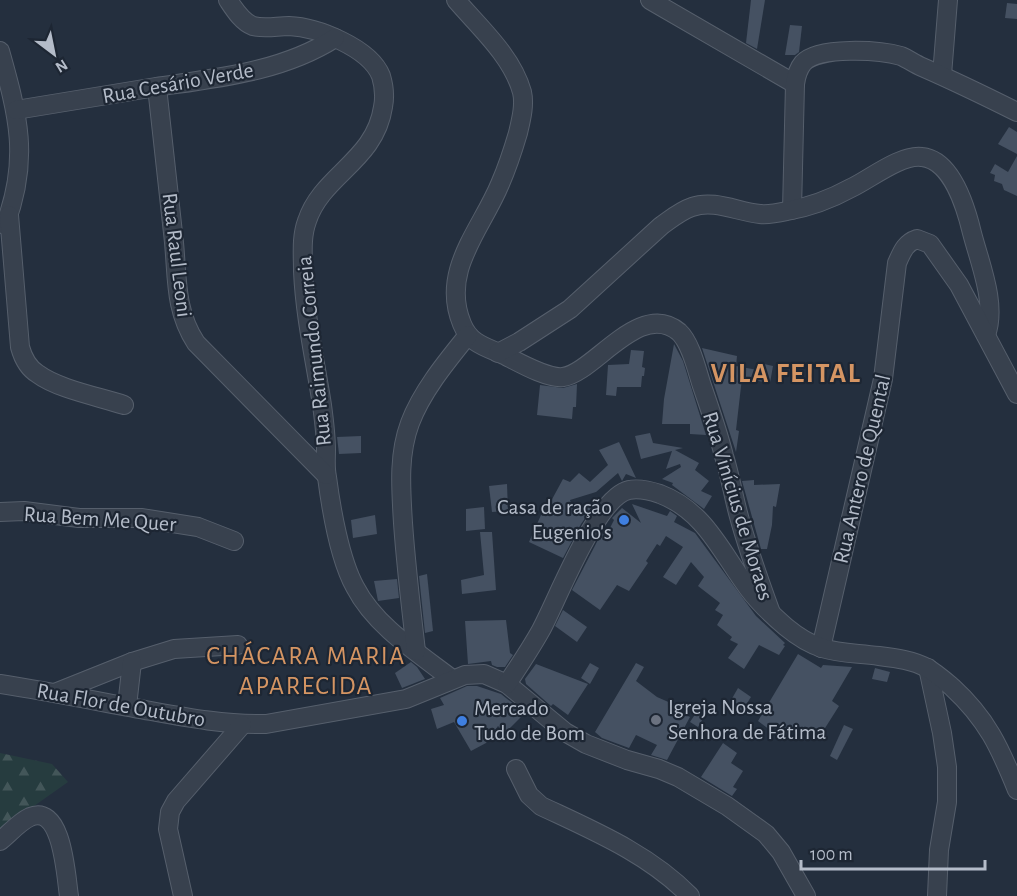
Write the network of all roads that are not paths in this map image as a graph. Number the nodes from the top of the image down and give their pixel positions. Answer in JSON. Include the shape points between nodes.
{"nodes":[{"id":1,"x":228,"y":0,"type":"edge"},
{"id":2,"x":456,"y":0,"type":"edge"},
{"id":3,"x":650,"y":0,"type":"edge"},
{"id":4,"x":948,"y":0,"type":"edge"},
{"id":5,"x":335,"y":38,"type":"junction"},
{"id":6,"x":0,"y":51,"type":"edge"},
{"id":7,"x":942,"y":75,"type":"junction"},
{"id":8,"x":795,"y":84,"type":"junction"},
{"id":9,"x":157,"y":87,"type":"junction"},
{"id":10,"x":16,"y":110,"type":"junction"},
{"id":11,"x":1017,"y":112,"type":"edge"},
{"id":12,"x":792,"y":210,"type":"junction"},
{"id":13,"x":9,"y":215,"type":"junction"},
{"id":14,"x":0,"y":238,"type":"edge"},
{"id":15,"x":468,"y":335,"type":"junction"},
{"id":16,"x":986,"y":335,"type":"junction"},
{"id":17,"x":498,"y":353,"type":"junction"},
{"id":18,"x":1017,"y":394,"type":"edge"},
{"id":19,"x":124,"y":405,"type":"dead end"},
{"id":20,"x":326,"y":475,"type":"junction"},
{"id":21,"x":0,"y":512,"type":"edge"},
{"id":22,"x":234,"y":541,"type":"dead end"},
{"id":23,"x":771,"y":613,"type":"junction"},
{"id":24,"x":238,"y":645,"type":"dead end"},
{"id":25,"x":821,"y":648,"type":"junction"},
{"id":26,"x":416,"y":651,"type":"junction"},
{"id":27,"x":132,"y":662,"type":"junction"},
{"id":28,"x":928,"y":668,"type":"junction"},
{"id":29,"x":452,"y":679,"type":"junction"},
{"id":30,"x":0,"y":684,"type":"edge"},
{"id":31,"x":507,"y":684,"type":"junction"},
{"id":32,"x":57,"y":693,"type":"junction"},
{"id":33,"x":127,"y":706,"type":"junction"},
{"id":34,"x":242,"y":725,"type":"junction"},
{"id":35,"x":516,"y":769,"type":"dead end"},
{"id":36,"x":1017,"y":790,"type":"edge"},
{"id":37,"x":0,"y":841,"type":"edge"},
{"id":38,"x":69,"y":896,"type":"edge"},
{"id":39,"x":183,"y":896,"type":"edge"},
{"id":40,"x":690,"y":896,"type":"edge"},
{"id":41,"x":806,"y":896,"type":"edge"},
{"id":42,"x":937,"y":896,"type":"edge"}],
"edges":[{"from":1,"to":5,"type":"street","name":"Rua Raimundo Correia","via":[[250,25],[307,28]]},
{"from":2,"to":15,"type":"street","via":[[503,56],[522,94],[522,116],[515,144],[459,271],[454,295]]},
{"from":3,"to":8,"type":"street"},
{"from":4,"to":7,"type":"street"},
{"from":5,"to":9,"type":"street","name":"Rua Cesário Verde","via":[[288,61],[234,75]]},
{"from":5,"to":20,"type":"street","name":"Rua Raimundo Correia","via":[[371,62],[380,74],[384,100],[381,120],[371,142],[320,197],[304,232],[304,295],[324,421]]},
{"from":6,"to":10,"type":"street"},
{"from":7,"to":8,"type":"street","via":[[902,57],[878,52],[823,53],[804,62]]},
{"from":7,"to":11,"type":"street"},
{"from":8,"to":12,"type":"street"},
{"from":9,"to":10,"type":"street","name":"Rua Cesário Verde"},
{"from":9,"to":20,"type":"street","name":"Rua Raul Leoni","via":[[178,300],[187,330]]},
{"from":10,"to":13,"type":"street","via":[[20,166]]},
{"from":12,"to":16,"type":"street","via":[[830,199],[913,157],[929,158],[939,164],[954,184],[970,224],[989,303],[990,325]]},
{"from":12,"to":17,"type":"street","via":[[760,214],[705,204],[676,215],[570,309]]},
{"from":13,"to":14,"type":"street"},
{"from":13,"to":19,"type":"street","via":[[24,358],[37,374],[52,382]]},
{"from":15,"to":17,"type":"street","name":"Rua Vinícius de Moraes","via":[[479,346]]},
{"from":15,"to":26,"type":"street","via":[[422,400],[410,422],[403,448],[400,480],[405,560]]},
{"from":16,"to":18,"type":"street"},
{"from":16,"to":25,"type":"street","name":"Rua Antero de Quental","via":[[939,255],[930,244],[911,241],[903,248],[897,264],[884,379]]},
{"from":17,"to":23,"type":"street","name":"Rua Vinícius de Moraes","via":[[564,377],[642,327],[662,325],[681,334],[694,359],[753,564]]},
{"from":20,"to":26,"type":"street","name":"Rua Raimundo Correia","via":[[347,571],[369,608]]},
{"from":21,"to":22,"type":"street","name":"Rua Bem Me Quer","via":[[141,518],[198,527]]},
{"from":23,"to":25,"type":"street","via":[[803,641]]},
{"from":23,"to":31,"type":"street","via":[[747,587],[708,528],[691,512],[675,500],[653,492],[628,490],[612,501],[584,542],[541,630]]},
{"from":24,"to":27,"type":"street","via":[[174,649]]},
{"from":25,"to":28,"type":"street","via":[[914,662]]},
{"from":26,"to":29,"type":"street","name":"Rua Raimundo Correia"},
{"from":27,"to":32,"type":"street"},
{"from":27,"to":33,"type":"street"},
{"from":28,"to":36,"type":"street","via":[[983,719]]},
{"from":28,"to":42,"type":"street","via":[[947,767]]},
{"from":29,"to":31,"type":"street","name":"Rua Flor de Outubro","via":[[484,675]]},
{"from":29,"to":34,"type":"street","name":"Rua Flor de Outubro","via":[[406,699]]},
{"from":30,"to":32,"type":"street","name":"Rua Flor de Outubro"},
{"from":31,"to":41,"type":"street","via":[[565,732],[586,744],[678,777],[727,806],[766,834]]},
{"from":32,"to":33,"type":"street","name":"Rua Flor de Outubro"},
{"from":33,"to":34,"type":"street","name":"Rua Flor de Outubro"},
{"from":34,"to":39,"type":"street","via":[[170,812],[168,829]]},
{"from":35,"to":40,"type":"street","via":[[529,795],[541,806],[650,861]]},
{"from":37,"to":38,"type":"street","via":[[30,817],[41,817],[53,824],[60,839]]}]}
